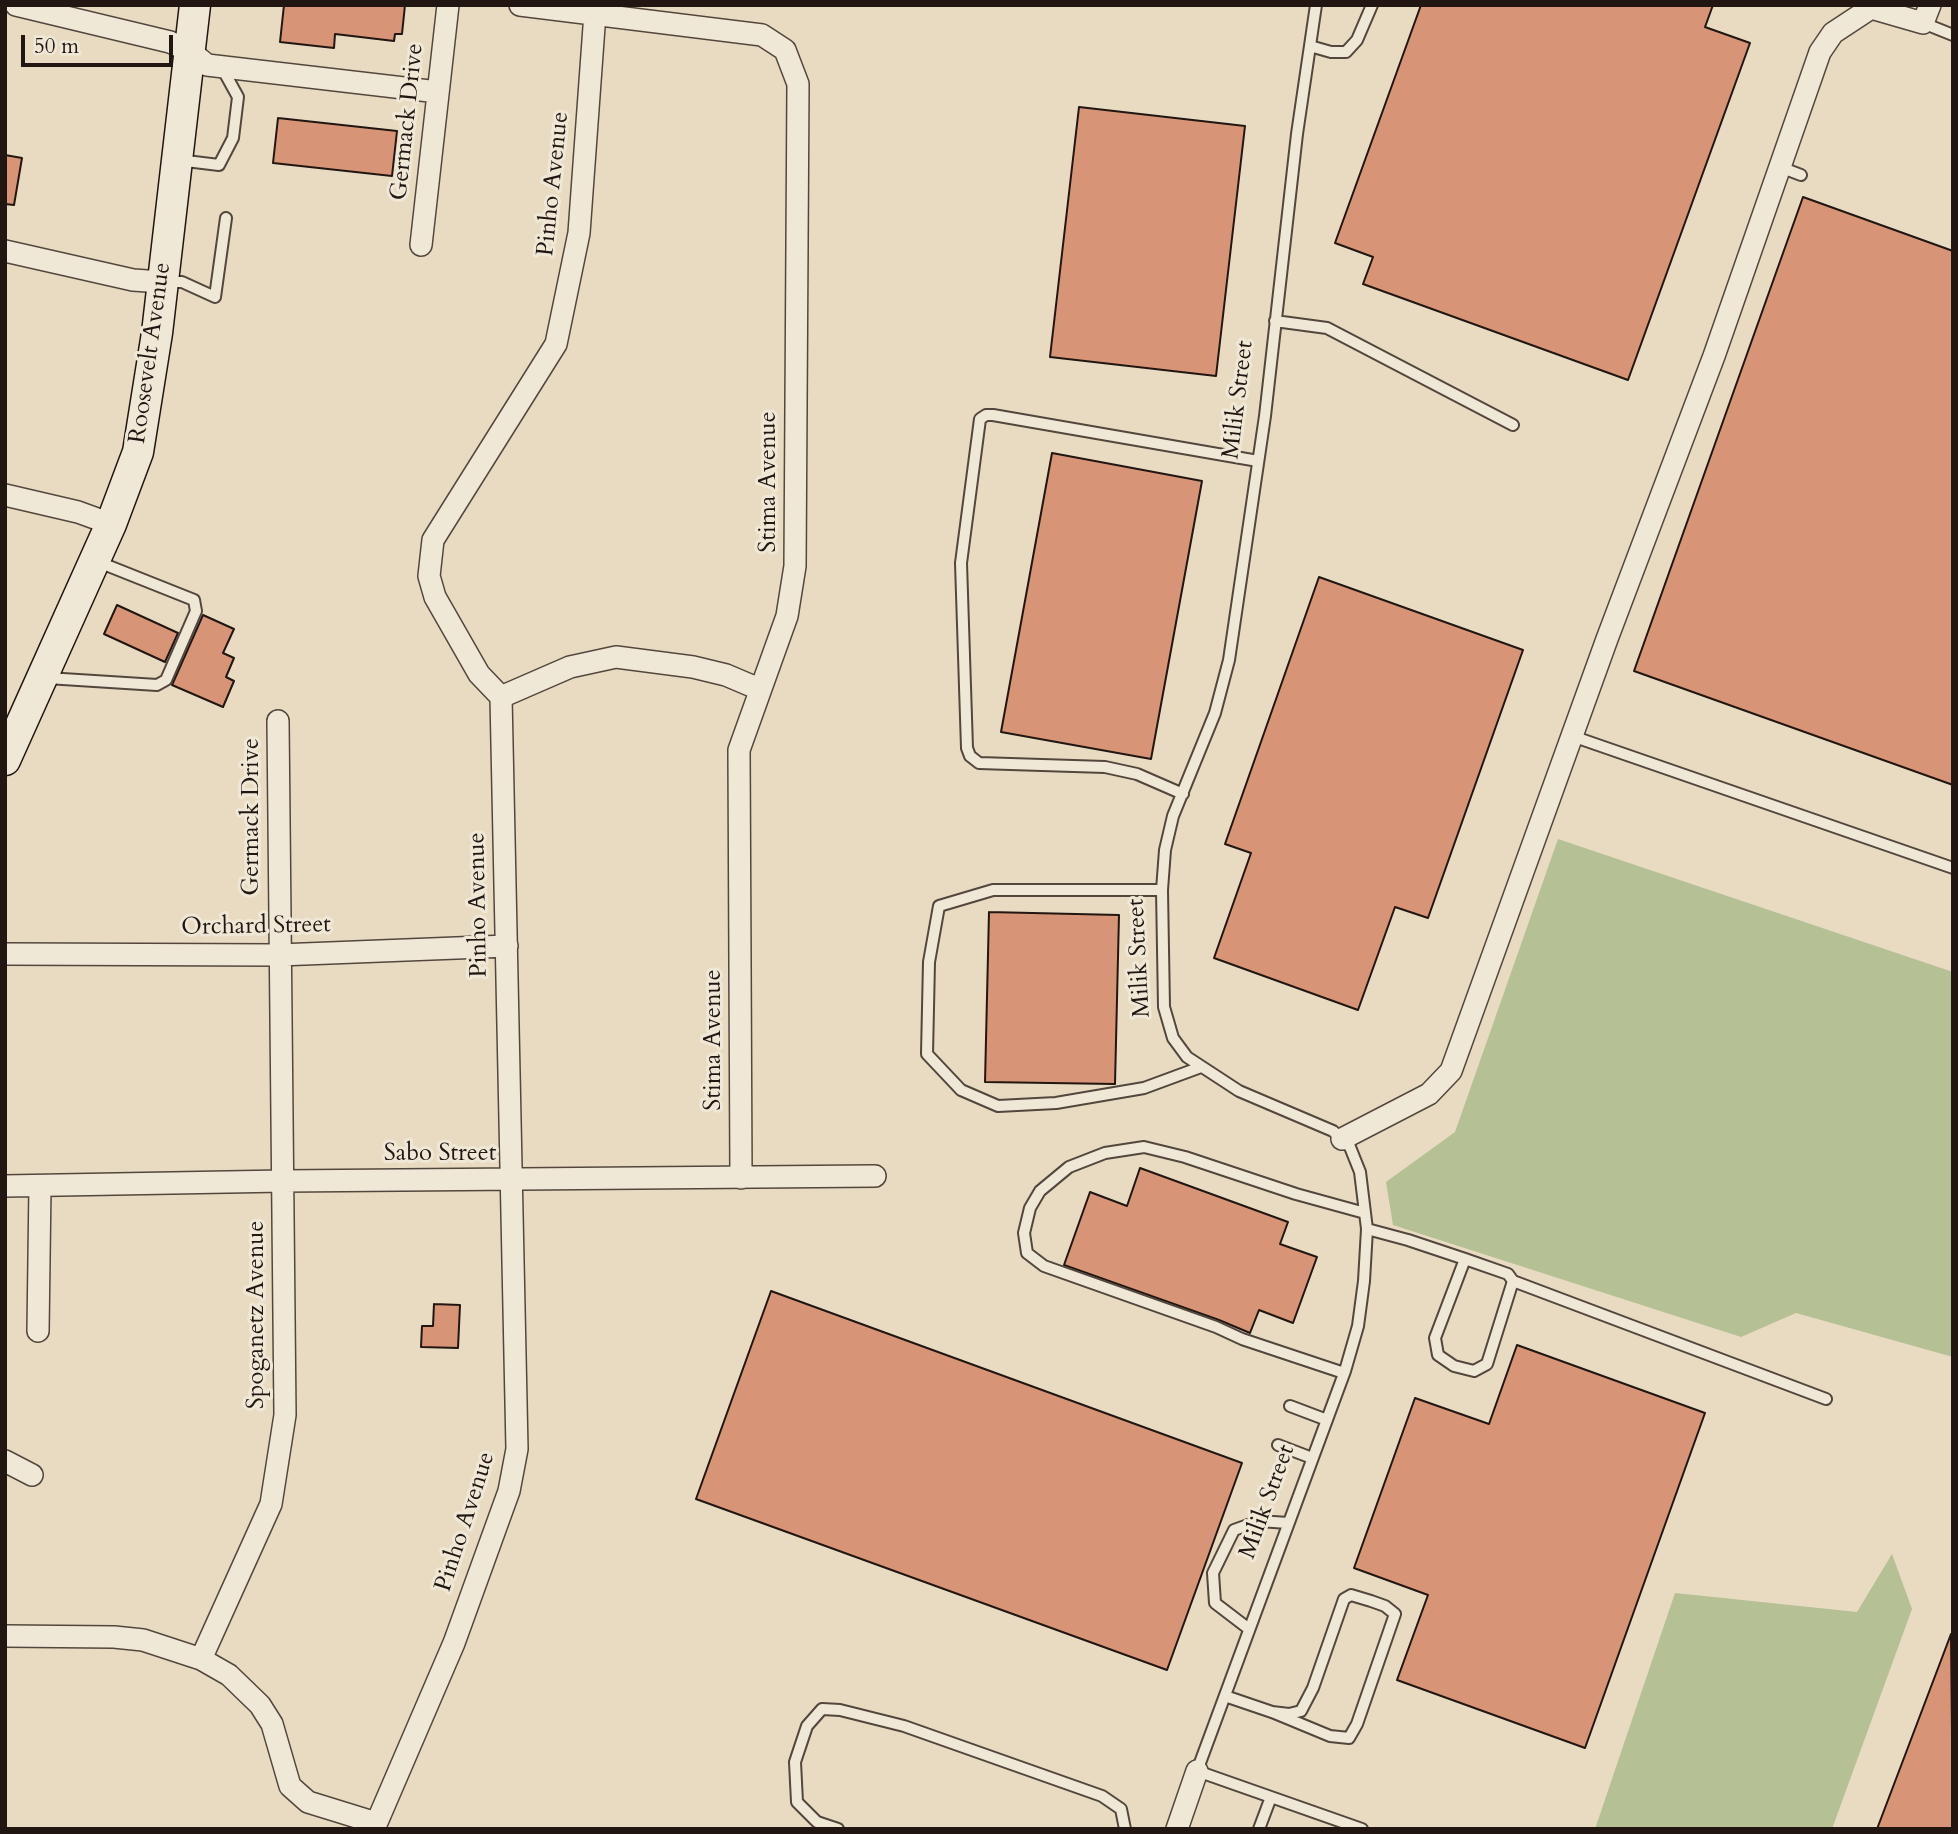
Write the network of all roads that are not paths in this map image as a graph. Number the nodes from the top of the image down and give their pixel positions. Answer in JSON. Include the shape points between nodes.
{"nodes":[{"id":1,"x":16,"y":5,"type":"edge"},
{"id":2,"x":195,"y":5,"type":"edge"},
{"id":3,"x":448,"y":5,"type":"edge"},
{"id":4,"x":520,"y":5,"type":"edge"},
{"id":5,"x":1316,"y":5,"type":"edge"},
{"id":6,"x":1372,"y":5,"type":"edge"},
{"id":7,"x":595,"y":13,"type":"junction"},
{"id":8,"x":1926,"y":14,"type":"edge"},
{"id":9,"x":1953,"y":35,"type":"edge"},
{"id":10,"x":1311,"y":46,"type":"junction"},
{"id":11,"x":191,"y":52,"type":"junction"},
{"id":12,"x":222,"y":68,"type":"junction"},
{"id":13,"x":438,"y":92,"type":"junction"},
{"id":14,"x":178,"y":160,"type":"junction"},
{"id":15,"x":1780,"y":167,"type":"junction"},
{"id":16,"x":1801,"y":175,"type":"dead end"},
{"id":17,"x":226,"y":218,"type":"dead end"},
{"id":18,"x":421,"y":245,"type":"dead end"},
{"id":19,"x":5,"y":251,"type":"edge"},
{"id":20,"x":162,"y":282,"type":"junction"},
{"id":21,"x":1275,"y":321,"type":"junction"},
{"id":22,"x":1513,"y":425,"type":"dead end"},
{"id":23,"x":1258,"y":461,"type":"junction"},
{"id":24,"x":5,"y":495,"type":"edge"},
{"id":25,"x":111,"y":524,"type":"junction"},
{"id":26,"x":95,"y":560,"type":"junction"},
{"id":27,"x":44,"y":678,"type":"junction"},
{"id":28,"x":759,"y":689,"type":"junction"},
{"id":29,"x":501,"y":697,"type":"junction"},
{"id":30,"x":278,"y":721,"type":"dead end"},
{"id":31,"x":1572,"y":736,"type":"junction"},
{"id":32,"x":8,"y":746,"type":"edge"},
{"id":33,"x":1183,"y":794,"type":"junction"},
{"id":34,"x":1953,"y":867,"type":"edge"},
{"id":35,"x":1162,"y":890,"type":"junction"},
{"id":36,"x":507,"y":946,"type":"junction"},
{"id":37,"x":5,"y":954,"type":"edge"},
{"id":38,"x":279,"y":955,"type":"junction"},
{"id":39,"x":1201,"y":1067,"type":"junction"},
{"id":40,"x":1342,"y":1139,"type":"junction"},
{"id":41,"x":875,"y":1176,"type":"dead end"},
{"id":42,"x":741,"y":1178,"type":"junction"},
{"id":43,"x":283,"y":1181,"type":"junction"},
{"id":44,"x":512,"y":1181,"type":"junction"},
{"id":45,"x":5,"y":1186,"type":"edge"},
{"id":46,"x":40,"y":1186,"type":"junction"},
{"id":47,"x":1365,"y":1213,"type":"junction"},
{"id":48,"x":1367,"y":1229,"type":"junction"},
{"id":49,"x":1465,"y":1259,"type":"junction"},
{"id":50,"x":1513,"y":1281,"type":"junction"},
{"id":51,"x":38,"y":1331,"type":"dead end"},
{"id":52,"x":1344,"y":1373,"type":"junction"},
{"id":53,"x":1826,"y":1399,"type":"dead end"},
{"id":54,"x":1290,"y":1406,"type":"dead end"},
{"id":55,"x":1326,"y":1420,"type":"junction"},
{"id":56,"x":1278,"y":1445,"type":"dead end"},
{"id":57,"x":1312,"y":1458,"type":"junction"},
{"id":58,"x":5,"y":1461,"type":"edge"},
{"id":59,"x":32,"y":1475,"type":"dead end"},
{"id":60,"x":1288,"y":1523,"type":"junction"},
{"id":61,"x":1249,"y":1629,"type":"junction"},
{"id":62,"x":5,"y":1636,"type":"edge"},
{"id":63,"x":201,"y":1659,"type":"junction"},
{"id":64,"x":1225,"y":1696,"type":"junction"},
{"id":65,"x":1272,"y":1712,"type":"junction"},
{"id":66,"x":1197,"y":1771,"type":"junction"},
{"id":67,"x":1270,"y":1797,"type":"junction"},
{"id":68,"x":375,"y":1826,"type":"edge"},
{"id":69,"x":838,"y":1829,"type":"edge"},
{"id":70,"x":1125,"y":1829,"type":"edge"},
{"id":71,"x":1177,"y":1829,"type":"edge"},
{"id":72,"x":1259,"y":1829,"type":"edge"},
{"id":73,"x":1362,"y":1829,"type":"edge"}],
"edges":[{"from":1,"to":11,"type":"street","via":[[170,42]]},
{"from":2,"to":11,"type":"main road","name":"Roosevelt Avenue"},
{"from":3,"to":13,"type":"street","name":"Germack Drive"},
{"from":4,"to":7,"type":"street","name":"Stima Avenue"},
{"from":5,"to":10,"type":"lane","name":"Milik Street"},
{"from":6,"to":10,"type":"lane","via":[[1357,40],[1346,52]]},
{"from":7,"to":28,"type":"street","name":"Stima Avenue","via":[[762,35],[785,50],[797,84],[795,566],[787,616]]},
{"from":7,"to":29,"type":"street","name":"Pinho Avenue","via":[[579,233],[556,344],[433,540],[429,576],[435,597],[479,674]]},
{"from":8,"to":9,"type":"lane"},
{"from":8,"to":15,"type":"street","via":[[1871,8],[1833,33],[1820,52]]},
{"from":10,"to":21,"type":"lane","name":"Milik Street"},
{"from":11,"to":12,"type":"street","via":[[207,65]]},
{"from":11,"to":14,"type":"main road","name":"Roosevelt Avenue"},
{"from":12,"to":13,"type":"street"},
{"from":12,"to":14,"type":"lane","via":[[239,97],[233,138],[219,165]]},
{"from":13,"to":18,"type":"street","name":"Germack Drive"},
{"from":14,"to":20,"type":"main road","name":"Roosevelt Avenue"},
{"from":15,"to":16,"type":"lane"},
{"from":15,"to":31,"type":"street"},
{"from":17,"to":20,"type":"lane","via":[[215,297],[182,282]]},
{"from":19,"to":20,"type":"street","via":[[133,280]]},
{"from":20,"to":25,"type":"main road","name":"Roosevelt Avenue","via":[[143,430]]},
{"from":21,"to":22,"type":"lane","via":[[1327,328]]},
{"from":21,"to":23,"type":"lane","name":"Milik Street"},
{"from":23,"to":33,"type":"lane","name":"Milik Street","via":[[1229,660],[1215,713]]},
{"from":23,"to":33,"type":"lane","via":[[993,415],[980,419],[961,563],[970,756],[979,763],[1105,767],[1137,774]]},
{"from":24,"to":25,"type":"street"},
{"from":25,"to":26,"type":"main road","name":"Roosevelt Avenue"},
{"from":26,"to":27,"type":"main road","name":"Roosevelt Avenue"},
{"from":26,"to":27,"type":"lane","via":[[194,600],[196,611],[166,680],[157,685]]},
{"from":27,"to":32,"type":"main road","name":"Roosevelt Avenue"},
{"from":28,"to":29,"type":"street","via":[[693,667],[616,657],[570,667]]},
{"from":28,"to":42,"type":"street","name":"Stima Avenue","via":[[739,750]]},
{"from":29,"to":36,"type":"street","name":"Pinho Avenue"},
{"from":30,"to":38,"type":"street","name":"Germack Drive"},
{"from":31,"to":34,"type":"lane"},
{"from":31,"to":40,"type":"street","via":[[1451,1072],[1429,1094]]},
{"from":33,"to":35,"type":"lane","name":"Milik Street","via":[[1165,850]]},
{"from":35,"to":39,"type":"lane","name":"Milik Street","via":[[1164,1007],[1173,1038]]},
{"from":35,"to":39,"type":"lane","via":[[993,890],[939,906],[929,962],[927,1054],[961,1090],[998,1106],[1056,1103],[1144,1088]]},
{"from":36,"to":38,"type":"street","name":"Orchard Street"},
{"from":36,"to":44,"type":"street","name":"Pinho Avenue"},
{"from":37,"to":38,"type":"street","name":"Orchard Street"},
{"from":38,"to":43,"type":"street","name":"Spoganetz Avenue"},
{"from":39,"to":40,"type":"lane","name":"Milik Street","via":[[1239,1091]]},
{"from":40,"to":47,"type":"lane","name":"Milik Street","via":[[1360,1171]]},
{"from":41,"to":42,"type":"street","name":"Sabo Street"},
{"from":42,"to":44,"type":"street","name":"Sabo Street"},
{"from":43,"to":44,"type":"street","name":"Sabo Street"},
{"from":43,"to":46,"type":"street","name":"Sabo Street"},
{"from":43,"to":63,"type":"street","name":"Spoganetz Avenue","via":[[285,1415],[271,1504]]},
{"from":44,"to":68,"type":"street","name":"Pinho Avenue","via":[[517,1449],[511,1480],[454,1643]]},
{"from":45,"to":46,"type":"street","name":"Sabo Street"},
{"from":46,"to":51,"type":"street"},
{"from":47,"to":48,"type":"lane","name":"Milik Street"},
{"from":47,"to":52,"type":"lane","via":[[1144,1147],[1104,1153],[1069,1167],[1040,1191],[1024,1233],[1027,1253],[1044,1266]]},
{"from":48,"to":49,"type":"lane"},
{"from":48,"to":52,"type":"lane","name":"Milik Street","via":[[1358,1326]]},
{"from":49,"to":50,"type":"lane","via":[[1508,1274]]},
{"from":49,"to":50,"type":"lane","via":[[1435,1338],[1438,1355],[1454,1366],[1474,1371],[1487,1364]]},
{"from":50,"to":53,"type":"lane"},
{"from":52,"to":55,"type":"lane","name":"Milik Street"},
{"from":54,"to":55,"type":"lane"},
{"from":55,"to":57,"type":"lane","name":"Milik Street"},
{"from":56,"to":57,"type":"lane"},
{"from":57,"to":60,"type":"lane","name":"Milik Street"},
{"from":58,"to":59,"type":"street"},
{"from":60,"to":61,"type":"lane","name":"Milik Street"},
{"from":60,"to":61,"type":"lane","via":[[1259,1521],[1234,1530],[1213,1573],[1215,1604]]},
{"from":61,"to":64,"type":"lane","name":"Milik Street"},
{"from":62,"to":63,"type":"street","via":[[143,1640]]},
{"from":63,"to":68,"type":"street","via":[[229,1675],[260,1705],[272,1724],[290,1786],[308,1802]]},
{"from":64,"to":65,"type":"lane"},
{"from":64,"to":66,"type":"lane","name":"Milik Street"},
{"from":65,"to":65,"type":"lane","via":[[1301,1712],[1344,1599],[1351,1595],[1395,1614],[1349,1738],[1330,1736]]},
{"from":66,"to":67,"type":"lane"},
{"from":66,"to":71,"type":"street","name":"Milik Street"},
{"from":67,"to":72,"type":"lane"},
{"from":67,"to":73,"type":"lane"},
{"from":69,"to":70,"type":"lane","via":[[817,1822],[797,1802],[795,1762],[807,1726],[822,1709],[904,1726],[1102,1796],[1121,1809]]}]}
